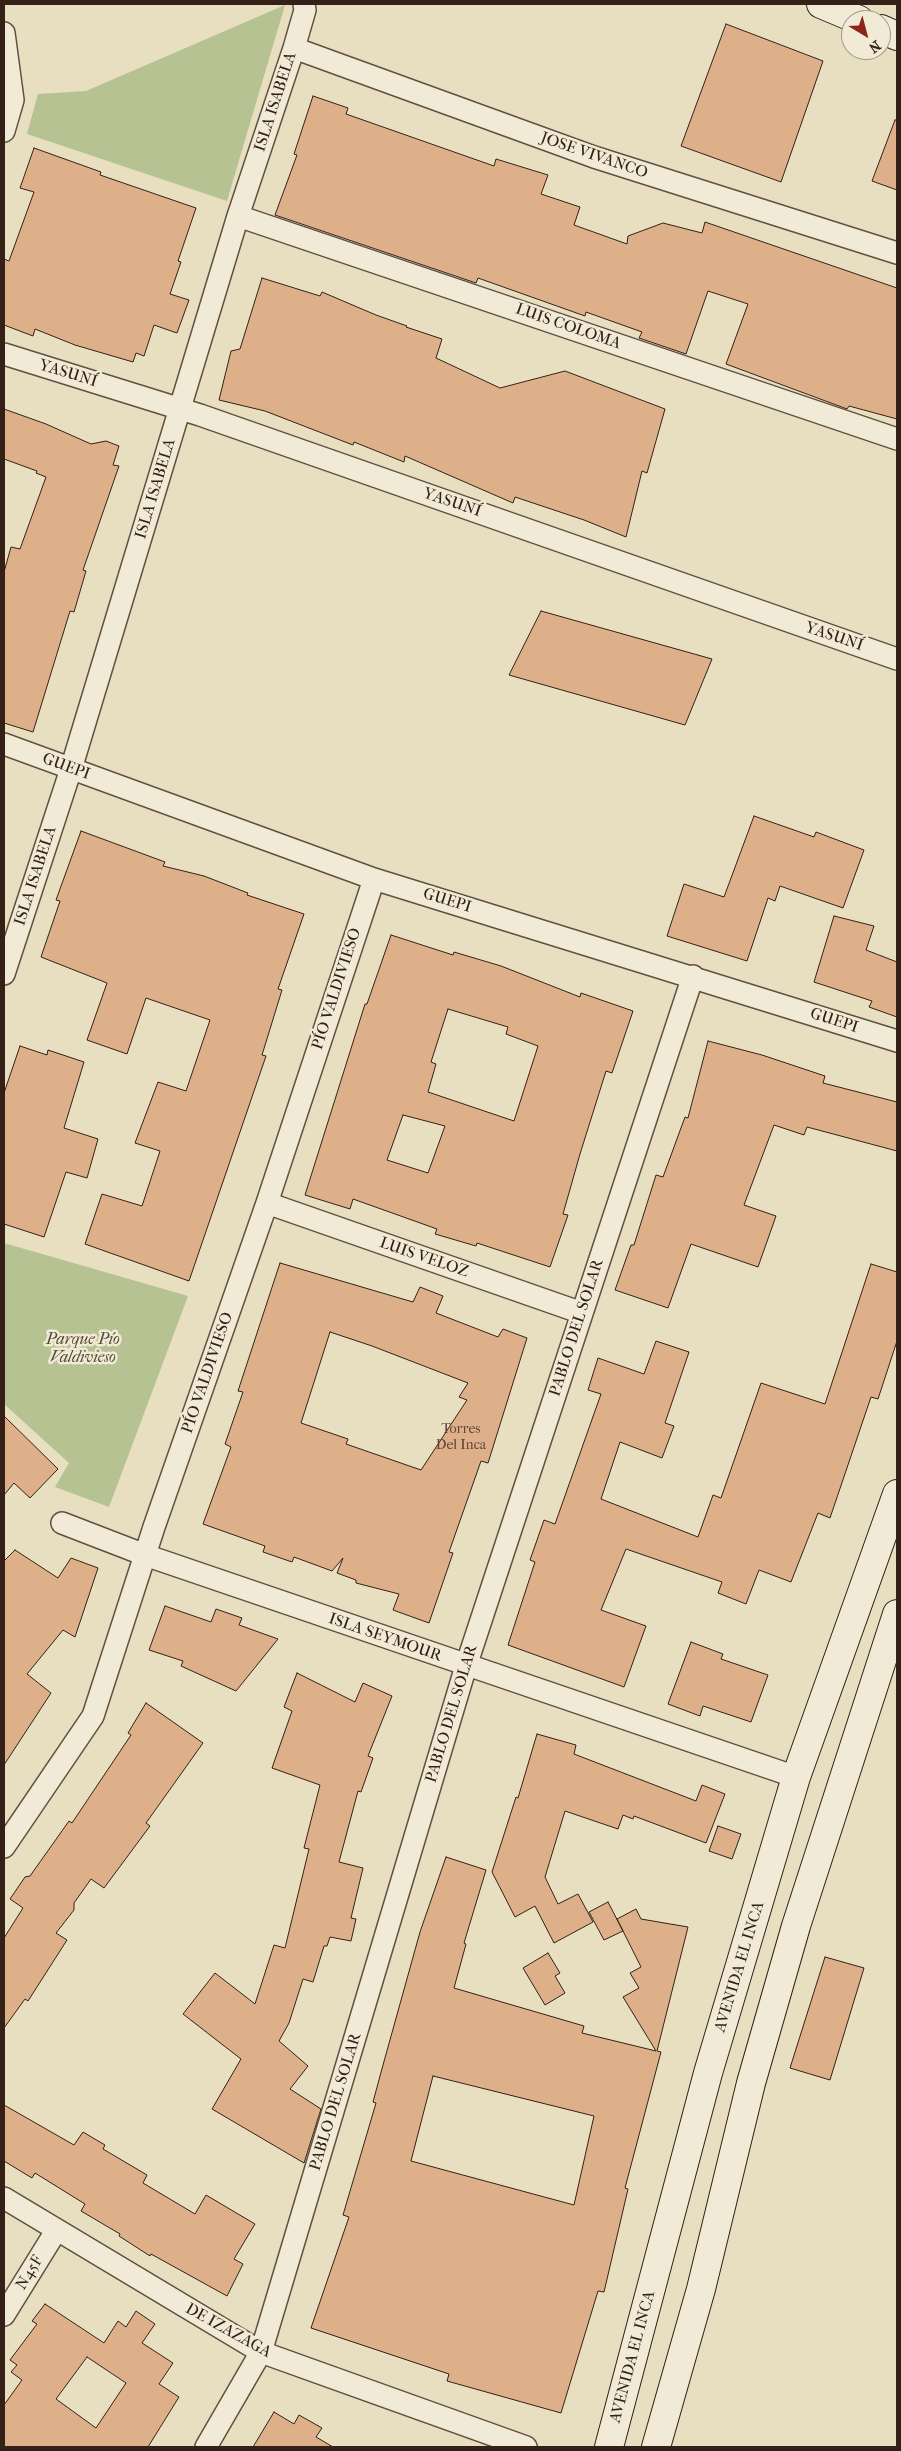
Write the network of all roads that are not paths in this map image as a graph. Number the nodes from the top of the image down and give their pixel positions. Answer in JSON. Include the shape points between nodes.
{"nodes":[{"id":1,"x":821,"y":4,"type":"edge"},
{"id":2,"x":309,"y":6,"type":"edge"},
{"id":3,"x":841,"y":12,"type":"edge"},
{"id":4,"x":4,"y":33,"type":"edge"},
{"id":5,"x":294,"y":48,"type":"junction"},
{"id":6,"x":4,"y":131,"type":"edge"},
{"id":7,"x":238,"y":216,"type":"junction"},
{"id":8,"x":897,"y":253,"type":"edge"},
{"id":9,"x":4,"y":354,"type":"edge"},
{"id":10,"x":181,"y":408,"type":"junction"},
{"id":11,"x":897,"y":439,"type":"edge"},
{"id":12,"x":897,"y":659,"type":"edge"},
{"id":13,"x":4,"y":744,"type":"edge"},
{"id":14,"x":72,"y":769,"type":"junction"},
{"id":15,"x":374,"y":879,"type":"junction"},
{"id":16,"x":4,"y":974,"type":"edge"},
{"id":17,"x":693,"y":976,"type":"junction"},
{"id":18,"x":897,"y":1041,"type":"edge"},
{"id":19,"x":267,"y":1203,"type":"junction"},
{"id":20,"x":582,"y":1313,"type":"junction"},
{"id":21,"x":897,"y":1494,"type":"edge"},
{"id":22,"x":62,"y":1523,"type":"dead end"},
{"id":23,"x":890,"y":1537,"type":"edge"},
{"id":24,"x":145,"y":1555,"type":"junction"},
{"id":25,"x":897,"y":1614,"type":"edge"},
{"id":26,"x":466,"y":1666,"type":"junction"},
{"id":27,"x":796,"y":1777,"type":"junction"},
{"id":28,"x":4,"y":1847,"type":"edge"},
{"id":29,"x":4,"y":2198,"type":"edge"},
{"id":30,"x":56,"y":2231,"type":"junction"},
{"id":31,"x":4,"y":2315,"type":"edge"},
{"id":32,"x":260,"y":2352,"type":"junction"},
{"id":33,"x":206,"y":2447,"type":"edge"},
{"id":34,"x":526,"y":2447,"type":"edge"},
{"id":35,"x":609,"y":2447,"type":"edge"},
{"id":36,"x":656,"y":2447,"type":"edge"}],
"edges":[{"from":1,"to":3,"type":"main road"},
{"from":2,"to":5,"type":"street","name":"ISLA ISABELA"},
{"from":4,"to":6,"type":"street","via":[[13,100]]},
{"from":5,"to":7,"type":"street","name":"ISLA ISABELA"},
{"from":5,"to":8,"type":"street","name":"JOSE VIVANCO","via":[[594,157]]},
{"from":7,"to":10,"type":"street","name":"ISLA ISABELA"},
{"from":7,"to":11,"type":"street","name":"LUIS COLOMA"},
{"from":9,"to":10,"type":"street","name":"YASUNÍ"},
{"from":10,"to":12,"type":"street","name":"YASUNÍ"},
{"from":10,"to":14,"type":"street","name":"ISLA ISABELA"},
{"from":13,"to":14,"type":"street","name":"GUEPI"},
{"from":14,"to":15,"type":"street","name":"GUEPI"},
{"from":14,"to":16,"type":"street","name":"ISLA ISABELA"},
{"from":15,"to":17,"type":"street","name":"GUEPI"},
{"from":15,"to":19,"type":"street","name":"PÍO VALDIVIESO"},
{"from":17,"to":18,"type":"street","name":"GUEPI"},
{"from":17,"to":20,"type":"street","name":"PABLO DEL SOLAR"},
{"from":19,"to":20,"type":"street","name":"LUIS VELOZ"},
{"from":19,"to":24,"type":"street","name":"PÍO VALDIVIESO"},
{"from":20,"to":26,"type":"street","name":"PABLO DEL SOLAR"},
{"from":21,"to":23,"type":"main road","name":"AVENIDA EL INCA"},
{"from":22,"to":24,"type":"street","name":"ISLA SEYMOUR"},
{"from":23,"to":27,"type":"main road","name":"AVENIDA EL INCA"},
{"from":24,"to":26,"type":"street","name":"ISLA SEYMOUR"},
{"from":24,"to":28,"type":"street","name":"PÍO VALDIVIESO","via":[[93,1716]]},
{"from":25,"to":36,"type":"main road","via":[[796,1926],[751,2083],[701,2289]]},
{"from":26,"to":27,"type":"street","name":"ISLA SEYMOUR"},
{"from":26,"to":32,"type":"street","name":"PABLO DEL SOLAR"},
{"from":27,"to":35,"type":"main road","name":"AVENIDA EL INCA","via":[[708,2073]]},
{"from":29,"to":30,"type":"street","name":"DE IZAZAGA"},
{"from":30,"to":31,"type":"street","name":"N45F"},
{"from":30,"to":32,"type":"street","name":"DE IZAZAGA"},
{"from":32,"to":33,"type":"street","name":"PABLO DEL SOLAR"},
{"from":32,"to":34,"type":"street","name":"DE IZAZAGA"}]}
